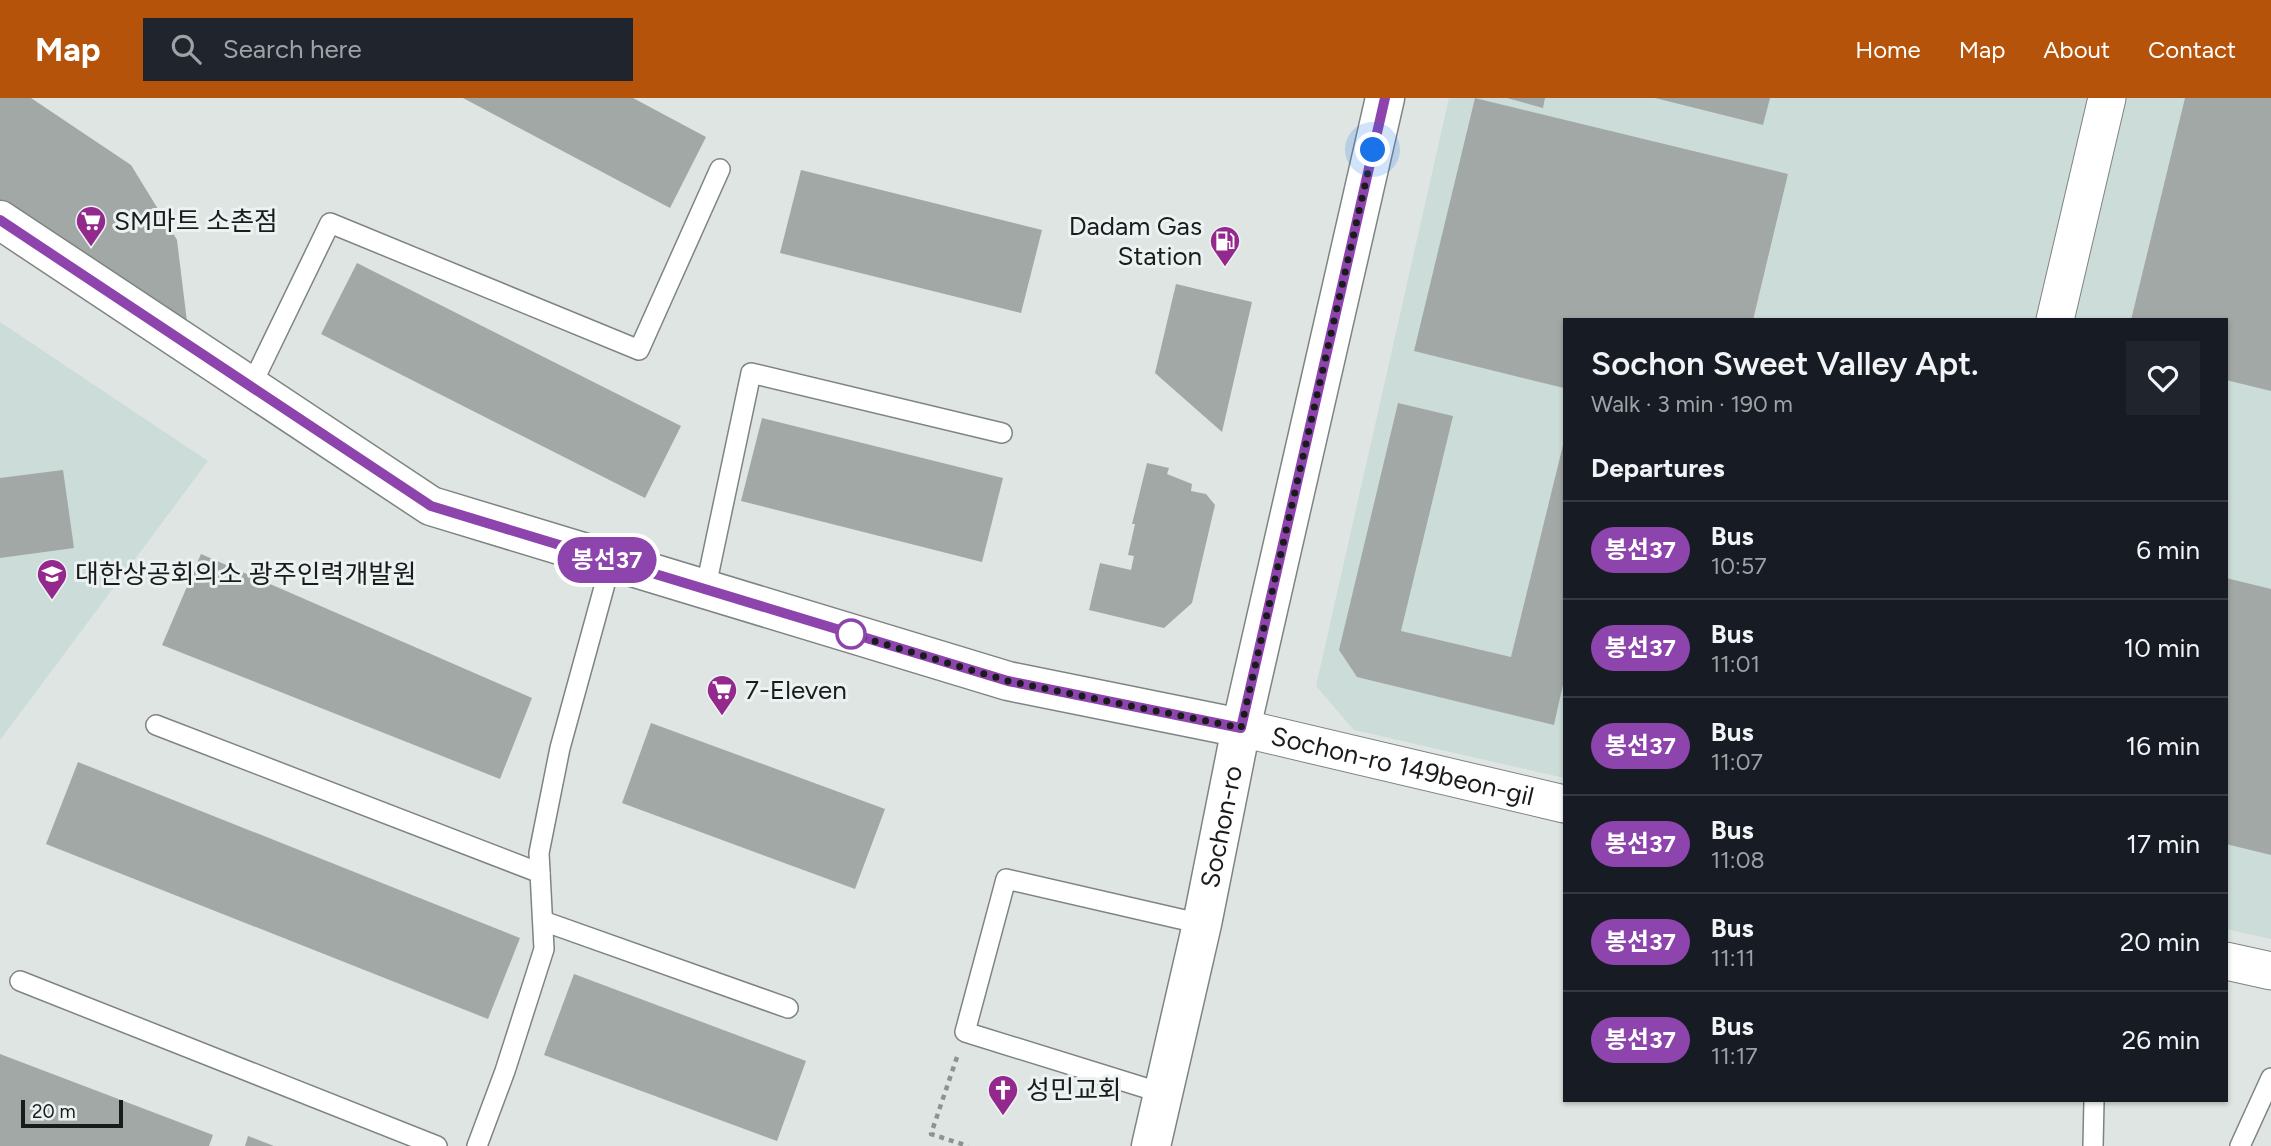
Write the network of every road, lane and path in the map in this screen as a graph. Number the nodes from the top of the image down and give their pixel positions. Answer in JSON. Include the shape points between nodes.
{"nodes":[{"id":1,"x":1385,"y":98,"type":"edge"},
{"id":2,"x":2107,"y":98,"type":"edge"},
{"id":3,"x":720,"y":169,"type":"dead end"},
{"id":4,"x":0,"y":220,"type":"edge"},
{"id":5,"x":2055,"y":318,"type":"edge"},
{"id":6,"x":251,"y":386,"type":"junction"},
{"id":7,"x":1002,"y":433,"type":"dead end"},
{"id":8,"x":611,"y":562,"type":"junction"},
{"id":9,"x":705,"y":591,"type":"junction"},
{"id":10,"x":156,"y":725,"type":"dead end"},
{"id":11,"x":1241,"y":728,"type":"junction"},
{"id":12,"x":1563,"y":804,"type":"edge"},
{"id":13,"x":540,"y":873,"type":"junction"},
{"id":14,"x":543,"y":921,"type":"junction"},
{"id":15,"x":1202,"y":924,"type":"junction"},
{"id":16,"x":2228,"y":961,"type":"edge"},
{"id":17,"x":2271,"y":971,"type":"edge"},
{"id":18,"x":20,"y":981,"type":"dead end"},
{"id":19,"x":788,"y":1007,"type":"dead end"},
{"id":20,"x":965,"y":1032,"type":"junction"},
{"id":21,"x":2271,"y":1078,"type":"edge"},
{"id":22,"x":1165,"y":1094,"type":"junction"},
{"id":23,"x":2094,"y":1102,"type":"edge"},
{"id":24,"x":437,"y":1146,"type":"edge"},
{"id":25,"x":477,"y":1146,"type":"edge"},
{"id":26,"x":968,"y":1146,"type":"edge"},
{"id":27,"x":1151,"y":1146,"type":"edge"},
{"id":28,"x":2093,"y":1146,"type":"edge"},
{"id":29,"x":2240,"y":1146,"type":"edge"}],
"edges":[{"from":1,"to":11,"type":"street","name":"Sochon-ro"},
{"from":2,"to":5,"type":"street"},
{"from":3,"to":6,"type":"lane","via":[[639,351],[330,223]]},
{"from":4,"to":6,"type":"street"},
{"from":6,"to":8,"type":"street","via":[[431,506]]},
{"from":7,"to":9,"type":"lane","via":[[751,373]]},
{"from":8,"to":9,"type":"street"},
{"from":8,"to":13,"type":"lane","via":[[560,748],[538,853]]},
{"from":9,"to":11,"type":"street","via":[[1008,681]]},
{"from":10,"to":13,"type":"lane"},
{"from":11,"to":12,"type":"street","name":"Sochon-ro 149beon-gil"},
{"from":11,"to":15,"type":"street","name":"Sochon-ro"},
{"from":13,"to":14,"type":"lane"},
{"from":14,"to":19,"type":"lane"},
{"from":14,"to":25,"type":"lane","via":[[544,949]]},
{"from":15,"to":20,"type":"lane","via":[[1006,879]]},
{"from":15,"to":22,"type":"street","name":"Sochon-ro"},
{"from":16,"to":17,"type":"street"},
{"from":18,"to":24,"type":"lane"},
{"from":20,"to":22,"type":"lane"},
{"from":20,"to":26,"type":"path","via":[[931,1134]]},
{"from":21,"to":29,"type":"lane"},
{"from":22,"to":27,"type":"street","name":"Sochon-ro"},
{"from":23,"to":28,"type":"lane"}]}
